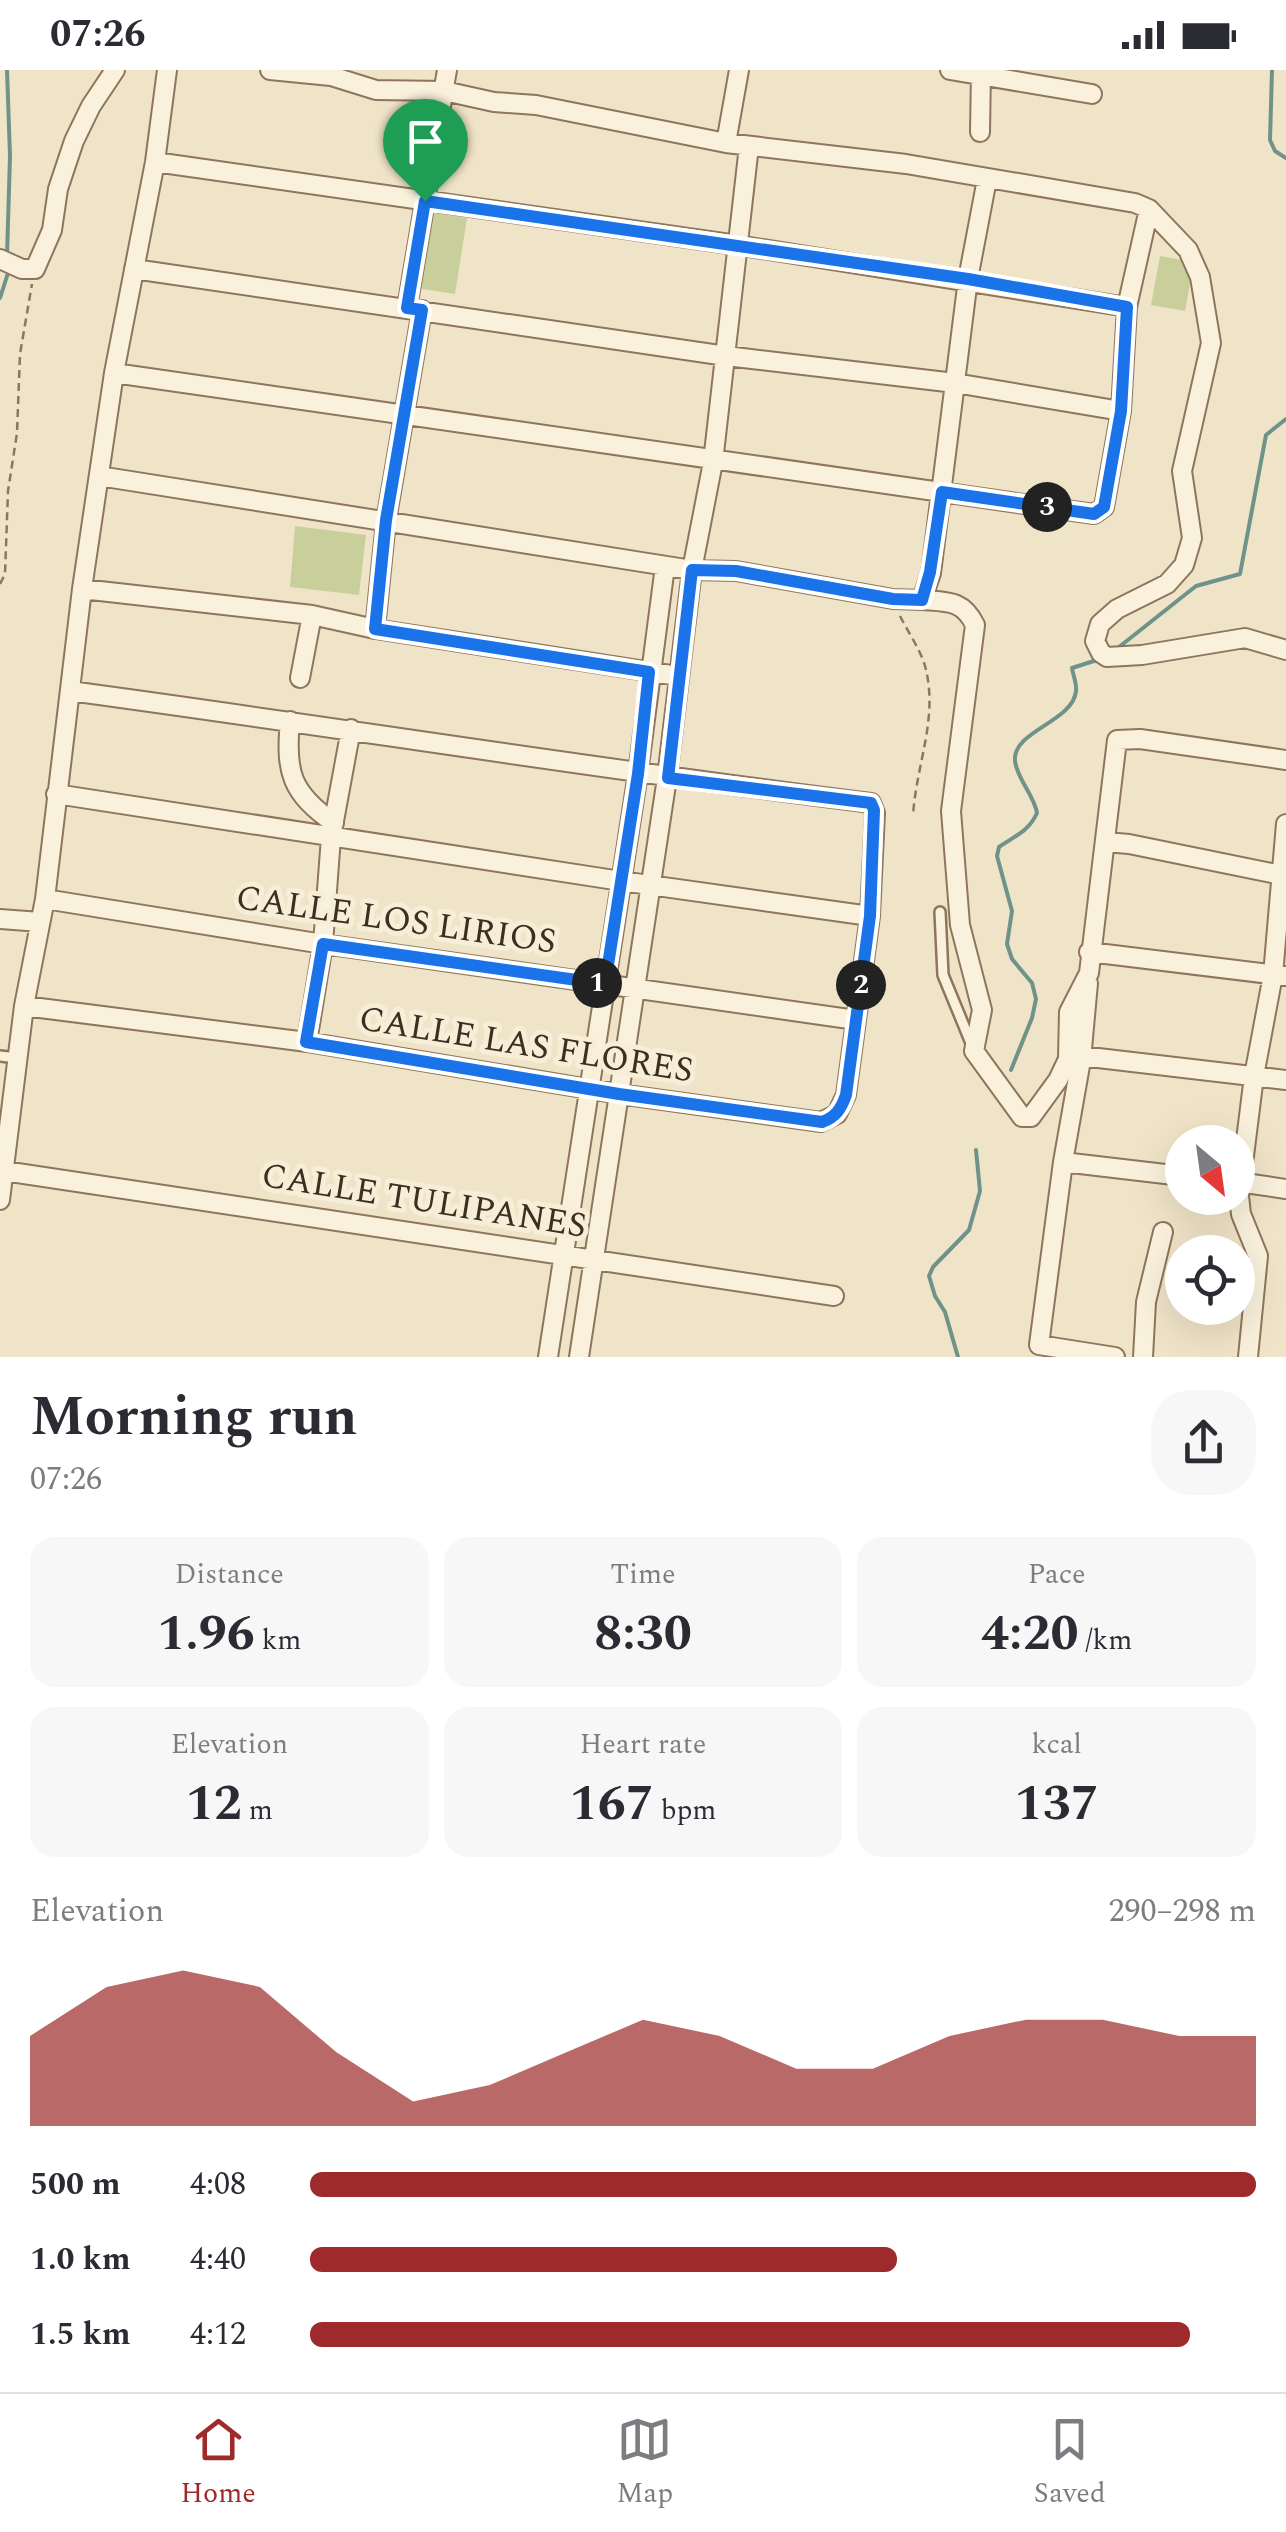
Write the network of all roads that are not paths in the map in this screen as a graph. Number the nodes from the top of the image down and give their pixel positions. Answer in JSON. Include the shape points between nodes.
{"nodes":[{"id":1,"x":115,"y":70,"type":"edge"},
{"id":2,"x":167,"y":70,"type":"edge"},
{"id":3,"x":270,"y":70,"type":"edge"},
{"id":4,"x":447,"y":70,"type":"edge"},
{"id":5,"x":739,"y":70,"type":"edge"},
{"id":6,"x":950,"y":70,"type":"edge"},
{"id":7,"x":981,"y":72,"type":"edge"},
{"id":8,"x":329,"y":73,"type":"edge"},
{"id":9,"x":444,"y":92,"type":"junction"},
{"id":10,"x":1092,"y":94,"type":"dead end"},
{"id":11,"x":980,"y":132,"type":"dead end"},
{"id":12,"x":726,"y":143,"type":"junction"},
{"id":13,"x":749,"y":146,"type":"junction"},
{"id":14,"x":155,"y":162,"type":"junction"},
{"id":15,"x":987,"y":179,"type":"junction"},
{"id":16,"x":425,"y":201,"type":"junction"},
{"id":17,"x":1149,"y":210,"type":"junction"},
{"id":18,"x":737,"y":245,"type":"junction"},
{"id":19,"x":0,"y":260,"type":"edge"},
{"id":20,"x":134,"y":269,"type":"junction"},
{"id":21,"x":968,"y":279,"type":"junction"},
{"id":22,"x":1127,"y":307,"type":"junction"},
{"id":23,"x":414,"y":309,"type":"junction"},
{"id":24,"x":726,"y":356,"type":"junction"},
{"id":25,"x":114,"y":373,"type":"junction"},
{"id":26,"x":954,"y":383,"type":"junction"},
{"id":27,"x":1121,"y":411,"type":"junction"},
{"id":28,"x":402,"y":415,"type":"junction"},
{"id":29,"x":713,"y":462,"type":"junction"},
{"id":30,"x":99,"y":476,"type":"junction"},
{"id":31,"x":942,"y":492,"type":"junction"},
{"id":32,"x":386,"y":520,"type":"junction"},
{"id":33,"x":664,"y":566,"type":"junction"},
{"id":34,"x":692,"y":570,"type":"junction"},
{"id":35,"x":82,"y":589,"type":"junction"},
{"id":36,"x":922,"y":600,"type":"junction"},
{"id":37,"x":312,"y":615,"type":"junction"},
{"id":38,"x":375,"y":629,"type":"junction"},
{"id":39,"x":1286,"y":650,"type":"edge"},
{"id":40,"x":649,"y":672,"type":"junction"},
{"id":41,"x":678,"y":676,"type":"junction"},
{"id":42,"x":300,"y":678,"type":"dead end"},
{"id":43,"x":70,"y":691,"type":"junction"},
{"id":44,"x":290,"y":720,"type":"junction"},
{"id":45,"x":351,"y":729,"type":"junction"},
{"id":46,"x":1286,"y":760,"type":"edge"},
{"id":47,"x":638,"y":774,"type":"junction"},
{"id":48,"x":668,"y":778,"type":"junction"},
{"id":49,"x":56,"y":794,"type":"junction"},
{"id":50,"x":1286,"y":824,"type":"edge"},
{"id":51,"x":332,"y":830,"type":"junction"},
{"id":52,"x":1106,"y":842,"type":"junction"},
{"id":53,"x":1285,"y":876,"type":"edge"},
{"id":54,"x":621,"y":881,"type":"junction"},
{"id":55,"x":650,"y":886,"type":"junction"},
{"id":56,"x":44,"y":899,"type":"junction"},
{"id":57,"x":940,"y":912,"type":"dead end"},
{"id":58,"x":870,"y":916,"type":"junction"},
{"id":59,"x":0,"y":919,"type":"edge"},
{"id":60,"x":40,"y":922,"type":"junction"},
{"id":61,"x":323,"y":944,"type":"junction"},
{"id":62,"x":1090,"y":952,"type":"junction"},
{"id":63,"x":1088,"y":972,"type":"junction"},
{"id":64,"x":1280,"y":976,"type":"edge"},
{"id":65,"x":605,"y":984,"type":"junction"},
{"id":66,"x":634,"y":988,"type":"junction"},
{"id":67,"x":24,"y":1006,"type":"junction"},
{"id":68,"x":856,"y":1020,"type":"junction"},
{"id":69,"x":306,"y":1042,"type":"junction"},
{"id":70,"x":974,"y":1050,"type":"junction"},
{"id":71,"x":1081,"y":1056,"type":"junction"},
{"id":72,"x":8,"y":1057,"type":"edge"},
{"id":73,"x":1254,"y":1076,"type":"junction"},
{"id":74,"x":1286,"y":1080,"type":"edge"},
{"id":75,"x":588,"y":1089,"type":"junction"},
{"id":76,"x":619,"y":1094,"type":"junction"},
{"id":77,"x":1248,"y":1125,"type":"edge"},
{"id":78,"x":1063,"y":1162,"type":"junction"},
{"id":79,"x":4,"y":1171,"type":"junction"},
{"id":80,"x":1165,"y":1174,"type":"edge"},
{"id":81,"x":1255,"y":1185,"type":"edge"},
{"id":82,"x":1286,"y":1189,"type":"edge"},
{"id":83,"x":0,"y":1200,"type":"edge"},
{"id":84,"x":1240,"y":1215,"type":"edge"},
{"id":85,"x":1164,"y":1232,"type":"dead end"},
{"id":86,"x":563,"y":1255,"type":"junction"},
{"id":87,"x":594,"y":1260,"type":"junction"},
{"id":88,"x":834,"y":1296,"type":"dead end"},
{"id":89,"x":548,"y":1357,"type":"edge"},
{"id":90,"x":579,"y":1357,"type":"edge"},
{"id":91,"x":1115,"y":1357,"type":"edge"},
{"id":92,"x":1143,"y":1357,"type":"edge"},
{"id":93,"x":1248,"y":1357,"type":"edge"}],
"edges":[{"from":1,"to":19,"type":"street","via":[[74,141],[52,230],[34,268]]},
{"from":2,"to":14,"type":"street"},
{"from":3,"to":8,"type":"street"},
{"from":4,"to":9,"type":"street"},
{"from":5,"to":12,"type":"street"},
{"from":6,"to":7,"type":"street"},
{"from":7,"to":10,"type":"street"},
{"from":7,"to":11,"type":"street"},
{"from":8,"to":9,"type":"street","via":[[376,90]]},
{"from":9,"to":12,"type":"street"},
{"from":9,"to":16,"type":"street"},
{"from":12,"to":13,"type":"street"},
{"from":13,"to":15,"type":"street"},
{"from":13,"to":18,"type":"street"},
{"from":14,"to":16,"type":"street"},
{"from":14,"to":20,"type":"street"},
{"from":15,"to":17,"type":"street"},
{"from":15,"to":21,"type":"street"},
{"from":16,"to":18,"type":"street"},
{"from":16,"to":23,"type":"street"},
{"from":17,"to":22,"type":"street"},
{"from":17,"to":39,"type":"street","via":[[1188,250],[1200,277],[1211,344],[1182,470],[1192,538],[1184,566],[1167,584],[1107,616],[1095,642],[1107,656],[1246,638]]},
{"from":18,"to":21,"type":"street"},
{"from":18,"to":24,"type":"street"},
{"from":20,"to":23,"type":"street"},
{"from":20,"to":25,"type":"street"},
{"from":21,"to":22,"type":"street"},
{"from":21,"to":26,"type":"street"},
{"from":22,"to":27,"type":"street"},
{"from":23,"to":24,"type":"street"},
{"from":23,"to":28,"type":"street"},
{"from":24,"to":26,"type":"street"},
{"from":24,"to":29,"type":"street"},
{"from":25,"to":28,"type":"street"},
{"from":25,"to":30,"type":"street"},
{"from":26,"to":27,"type":"street"},
{"from":26,"to":31,"type":"street"},
{"from":27,"to":31,"type":"street","via":[[1104,507],[1094,514]]},
{"from":28,"to":29,"type":"street"},
{"from":28,"to":32,"type":"street"},
{"from":29,"to":31,"type":"street"},
{"from":29,"to":34,"type":"street"},
{"from":30,"to":32,"type":"street"},
{"from":30,"to":35,"type":"street"},
{"from":31,"to":36,"type":"street"},
{"from":32,"to":33,"type":"street"},
{"from":32,"to":38,"type":"street"},
{"from":33,"to":34,"type":"street"},
{"from":33,"to":40,"type":"street"},
{"from":34,"to":36,"type":"street"},
{"from":34,"to":41,"type":"street"},
{"from":35,"to":37,"type":"street"},
{"from":35,"to":43,"type":"street"},
{"from":36,"to":70,"type":"street","via":[[968,610],[974,625],[951,811],[960,924],[982,1010]]},
{"from":37,"to":38,"type":"street"},
{"from":37,"to":42,"type":"street"},
{"from":38,"to":40,"type":"street"},
{"from":40,"to":41,"type":"street"},
{"from":40,"to":47,"type":"street"},
{"from":41,"to":48,"type":"street"},
{"from":43,"to":44,"type":"street"},
{"from":43,"to":49,"type":"street"},
{"from":44,"to":45,"type":"street"},
{"from":44,"to":51,"type":"street","via":[[287,748],[296,789]]},
{"from":45,"to":47,"type":"street"},
{"from":45,"to":51,"type":"street"},
{"from":46,"to":52,"type":"street","via":[[1117,740]]},
{"from":47,"to":48,"type":"street"},
{"from":47,"to":54,"type":"street"},
{"from":48,"to":55,"type":"street"},
{"from":48,"to":58,"type":"street","via":[[871,803]]},
{"from":49,"to":51,"type":"street"},
{"from":49,"to":56,"type":"street"},
{"from":50,"to":53,"type":"street"},
{"from":51,"to":54,"type":"street"},
{"from":51,"to":61,"type":"street"},
{"from":52,"to":53,"type":"street"},
{"from":52,"to":62,"type":"street"},
{"from":53,"to":64,"type":"street"},
{"from":54,"to":55,"type":"street"},
{"from":54,"to":65,"type":"street"},
{"from":55,"to":58,"type":"street"},
{"from":55,"to":66,"type":"street"},
{"from":56,"to":60,"type":"street"},
{"from":56,"to":61,"type":"street","name":"CALLE LOS LIRIOS"},
{"from":57,"to":70,"type":"lane","via":[[943,975]]},
{"from":58,"to":68,"type":"street"},
{"from":59,"to":60,"type":"street"},
{"from":60,"to":67,"type":"street"},
{"from":61,"to":65,"type":"street","name":"CALLE LOS LIRIOS"},
{"from":61,"to":69,"type":"street"},
{"from":62,"to":63,"type":"street"},
{"from":62,"to":64,"type":"street"},
{"from":63,"to":70,"type":"street","via":[[1069,1012],[1068,1059],[1031,1117],[1016,1112]]},
{"from":63,"to":71,"type":"street"},
{"from":64,"to":73,"type":"street"},
{"from":65,"to":66,"type":"street","name":"CALLE LOS LIRIOS"},
{"from":65,"to":75,"type":"street"},
{"from":66,"to":68,"type":"street","name":"CALLE LOS LIRIOS"},
{"from":66,"to":76,"type":"street"},
{"from":67,"to":69,"type":"street","name":"CALLE LAS FLORES"},
{"from":67,"to":72,"type":"street"},
{"from":68,"to":76,"type":"street","name":"CALLE LAS FLORES","via":[[846,1095],[838,1114],[822,1122]]},
{"from":69,"to":75,"type":"street","name":"CALLE LAS FLORES"},
{"from":71,"to":73,"type":"street"},
{"from":71,"to":78,"type":"street"},
{"from":72,"to":79,"type":"street"},
{"from":73,"to":74,"type":"street"},
{"from":73,"to":77,"type":"street"},
{"from":75,"to":76,"type":"street","name":"CALLE LAS FLORES"},
{"from":75,"to":86,"type":"street"},
{"from":76,"to":87,"type":"street"},
{"from":78,"to":80,"type":"street"},
{"from":78,"to":91,"type":"street","via":[[1039,1345]]},
{"from":79,"to":83,"type":"street"},
{"from":79,"to":86,"type":"street","name":"CALLE TULIPANES"},
{"from":81,"to":82,"type":"street"},
{"from":84,"to":93,"type":"street","via":[[1258,1256]]},
{"from":85,"to":92,"type":"street","via":[[1146,1302]]},
{"from":86,"to":87,"type":"street","name":"CALLE TULIPANES"},
{"from":86,"to":89,"type":"street"},
{"from":87,"to":88,"type":"street","name":"CALLE TULIPANES"},
{"from":87,"to":90,"type":"street"}]}
